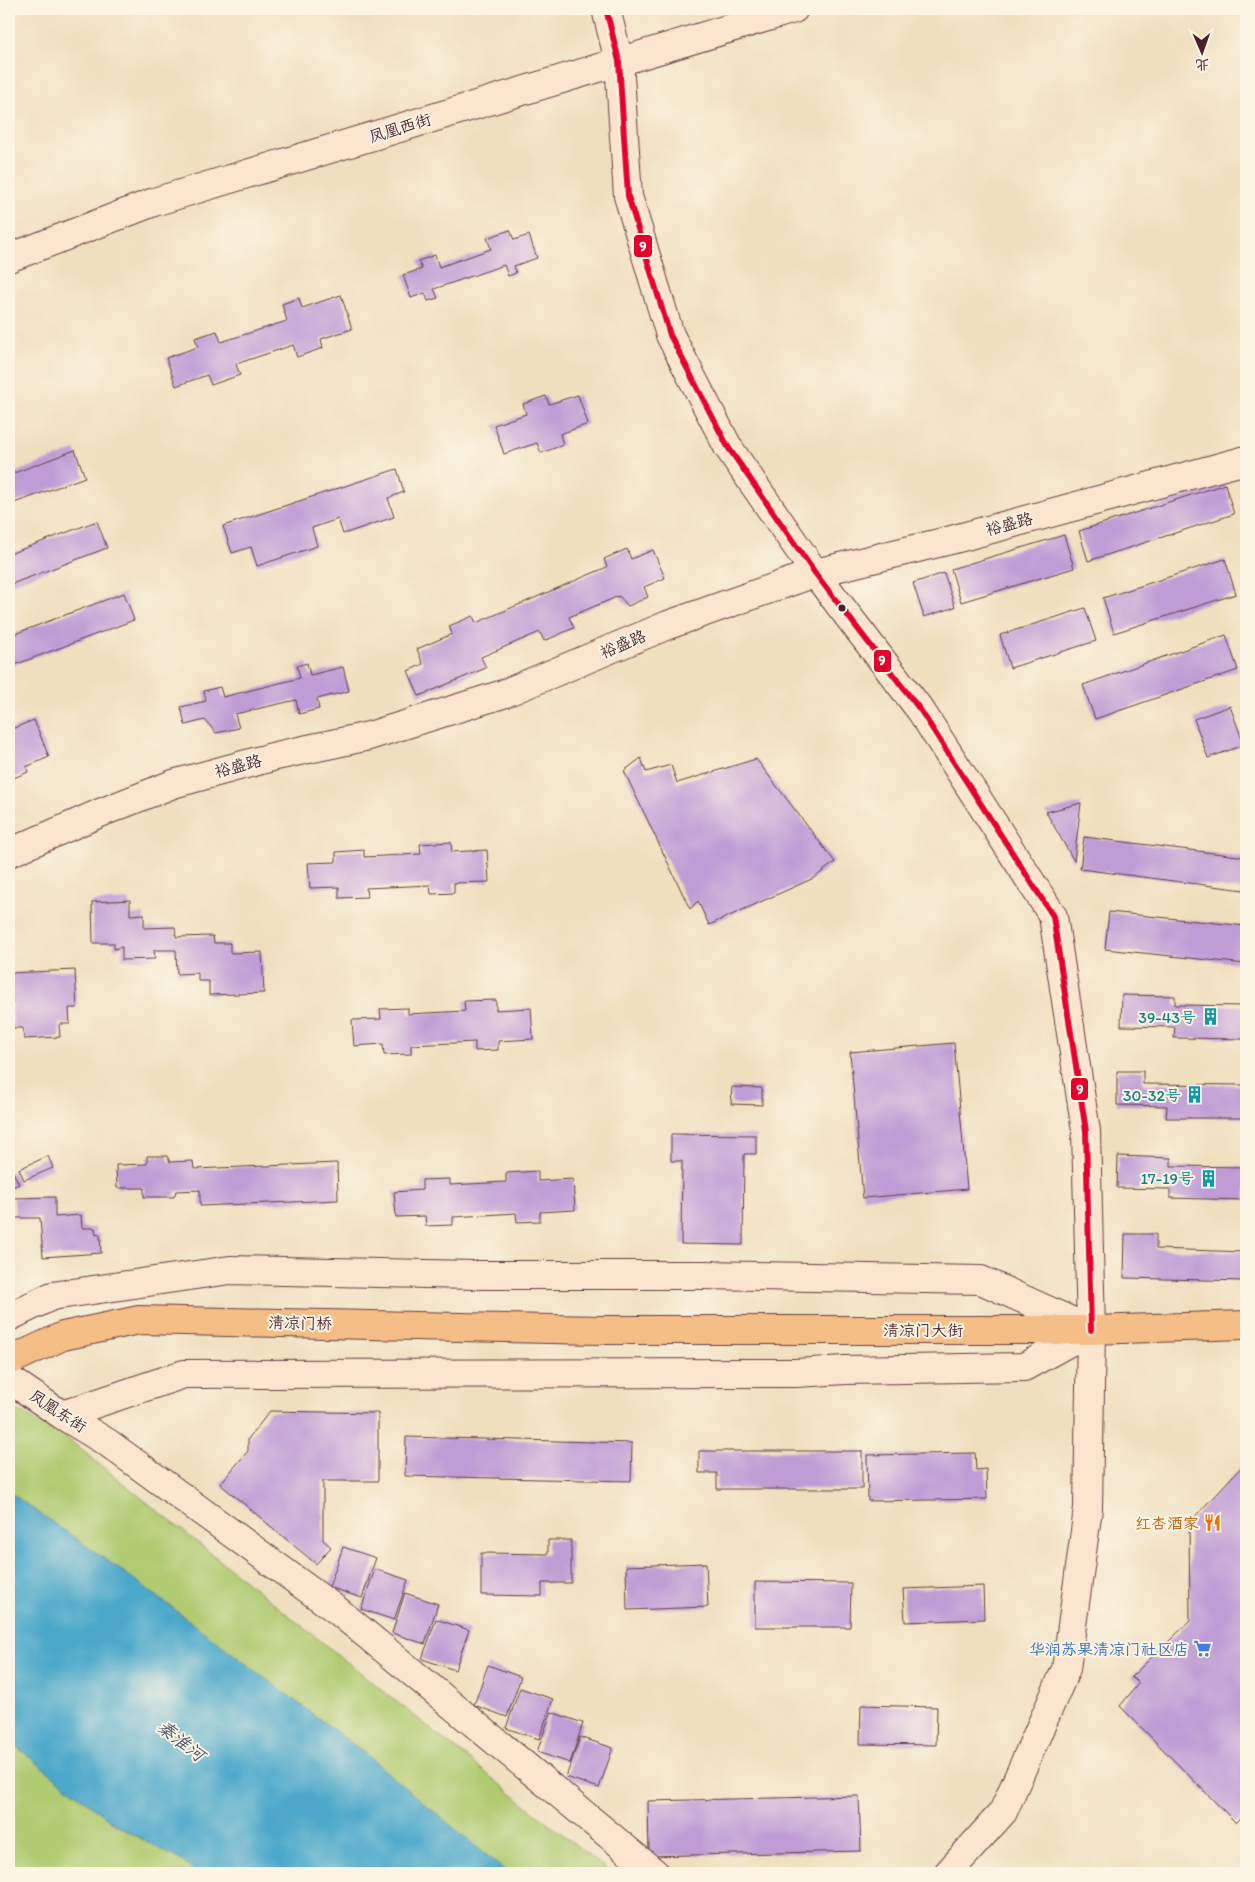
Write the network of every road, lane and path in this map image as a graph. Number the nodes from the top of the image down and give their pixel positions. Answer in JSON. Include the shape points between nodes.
{"nodes":[{"id":1,"x":606,"y":9,"type":"edge"},
{"id":2,"x":794,"y":9,"type":"edge"},
{"id":3,"x":620,"y":62,"type":"junction"},
{"id":4,"x":9,"y":258,"type":"edge"},
{"id":5,"x":1246,"y":460,"type":"edge"},
{"id":6,"x":815,"y":574,"type":"junction"},
{"id":7,"x":9,"y":853,"type":"edge"},
{"id":8,"x":9,"y":1317,"type":"edge"},
{"id":9,"x":1246,"y":1325,"type":"edge"},
{"id":10,"x":599,"y":1330,"type":"joint"},
{"id":11,"x":1091,"y":1330,"type":"junction"},
{"id":12,"x":9,"y":1361,"type":"edge"},
{"id":13,"x":9,"y":1379,"type":"edge"},
{"id":14,"x":62,"y":1415,"type":"junction"},
{"id":15,"x":655,"y":1873,"type":"edge"},
{"id":16,"x":948,"y":1873,"type":"edge"}],
"edges":[{"from":1,"to":3,"type":"street"},
{"from":2,"to":3,"type":"street","name":"凤凰西街"},
{"from":3,"to":4,"type":"street","name":"凤凰西街","via":[[154,202]]},
{"from":3,"to":6,"type":"street","via":[[628,196],[670,335],[728,448]]},
{"from":5,"to":6,"type":"street","name":"裕盛路"},
{"from":6,"to":7,"type":"street","name":"裕盛路","via":[[668,625],[503,694],[369,736],[276,756],[173,784],[100,812]]},
{"from":6,"to":11,"type":"street","via":[[921,711],[1053,916],[1086,1131]]},
{"from":8,"to":11,"type":"street","via":[[52,1296],[230,1270],[475,1275],[704,1274],[981,1280]]},
{"from":9,"to":11,"type":"main road","name":"清凉门大街"},
{"from":10,"to":11,"type":"main road","name":"清凉门大街"},
{"from":10,"to":12,"type":"main road","name":"清凉门桥","via":[[139,1320],[63,1336]]},
{"from":11,"to":14,"type":"street","via":[[1024,1367],[796,1373],[184,1374]]},
{"from":11,"to":16,"type":"street","via":[[1088,1510],[1066,1669],[1003,1812]]},
{"from":13,"to":14,"type":"street","name":"凤凰东街"},
{"from":14,"to":15,"type":"street","name":"凤凰东街","via":[[108,1443],[338,1611]]}]}
